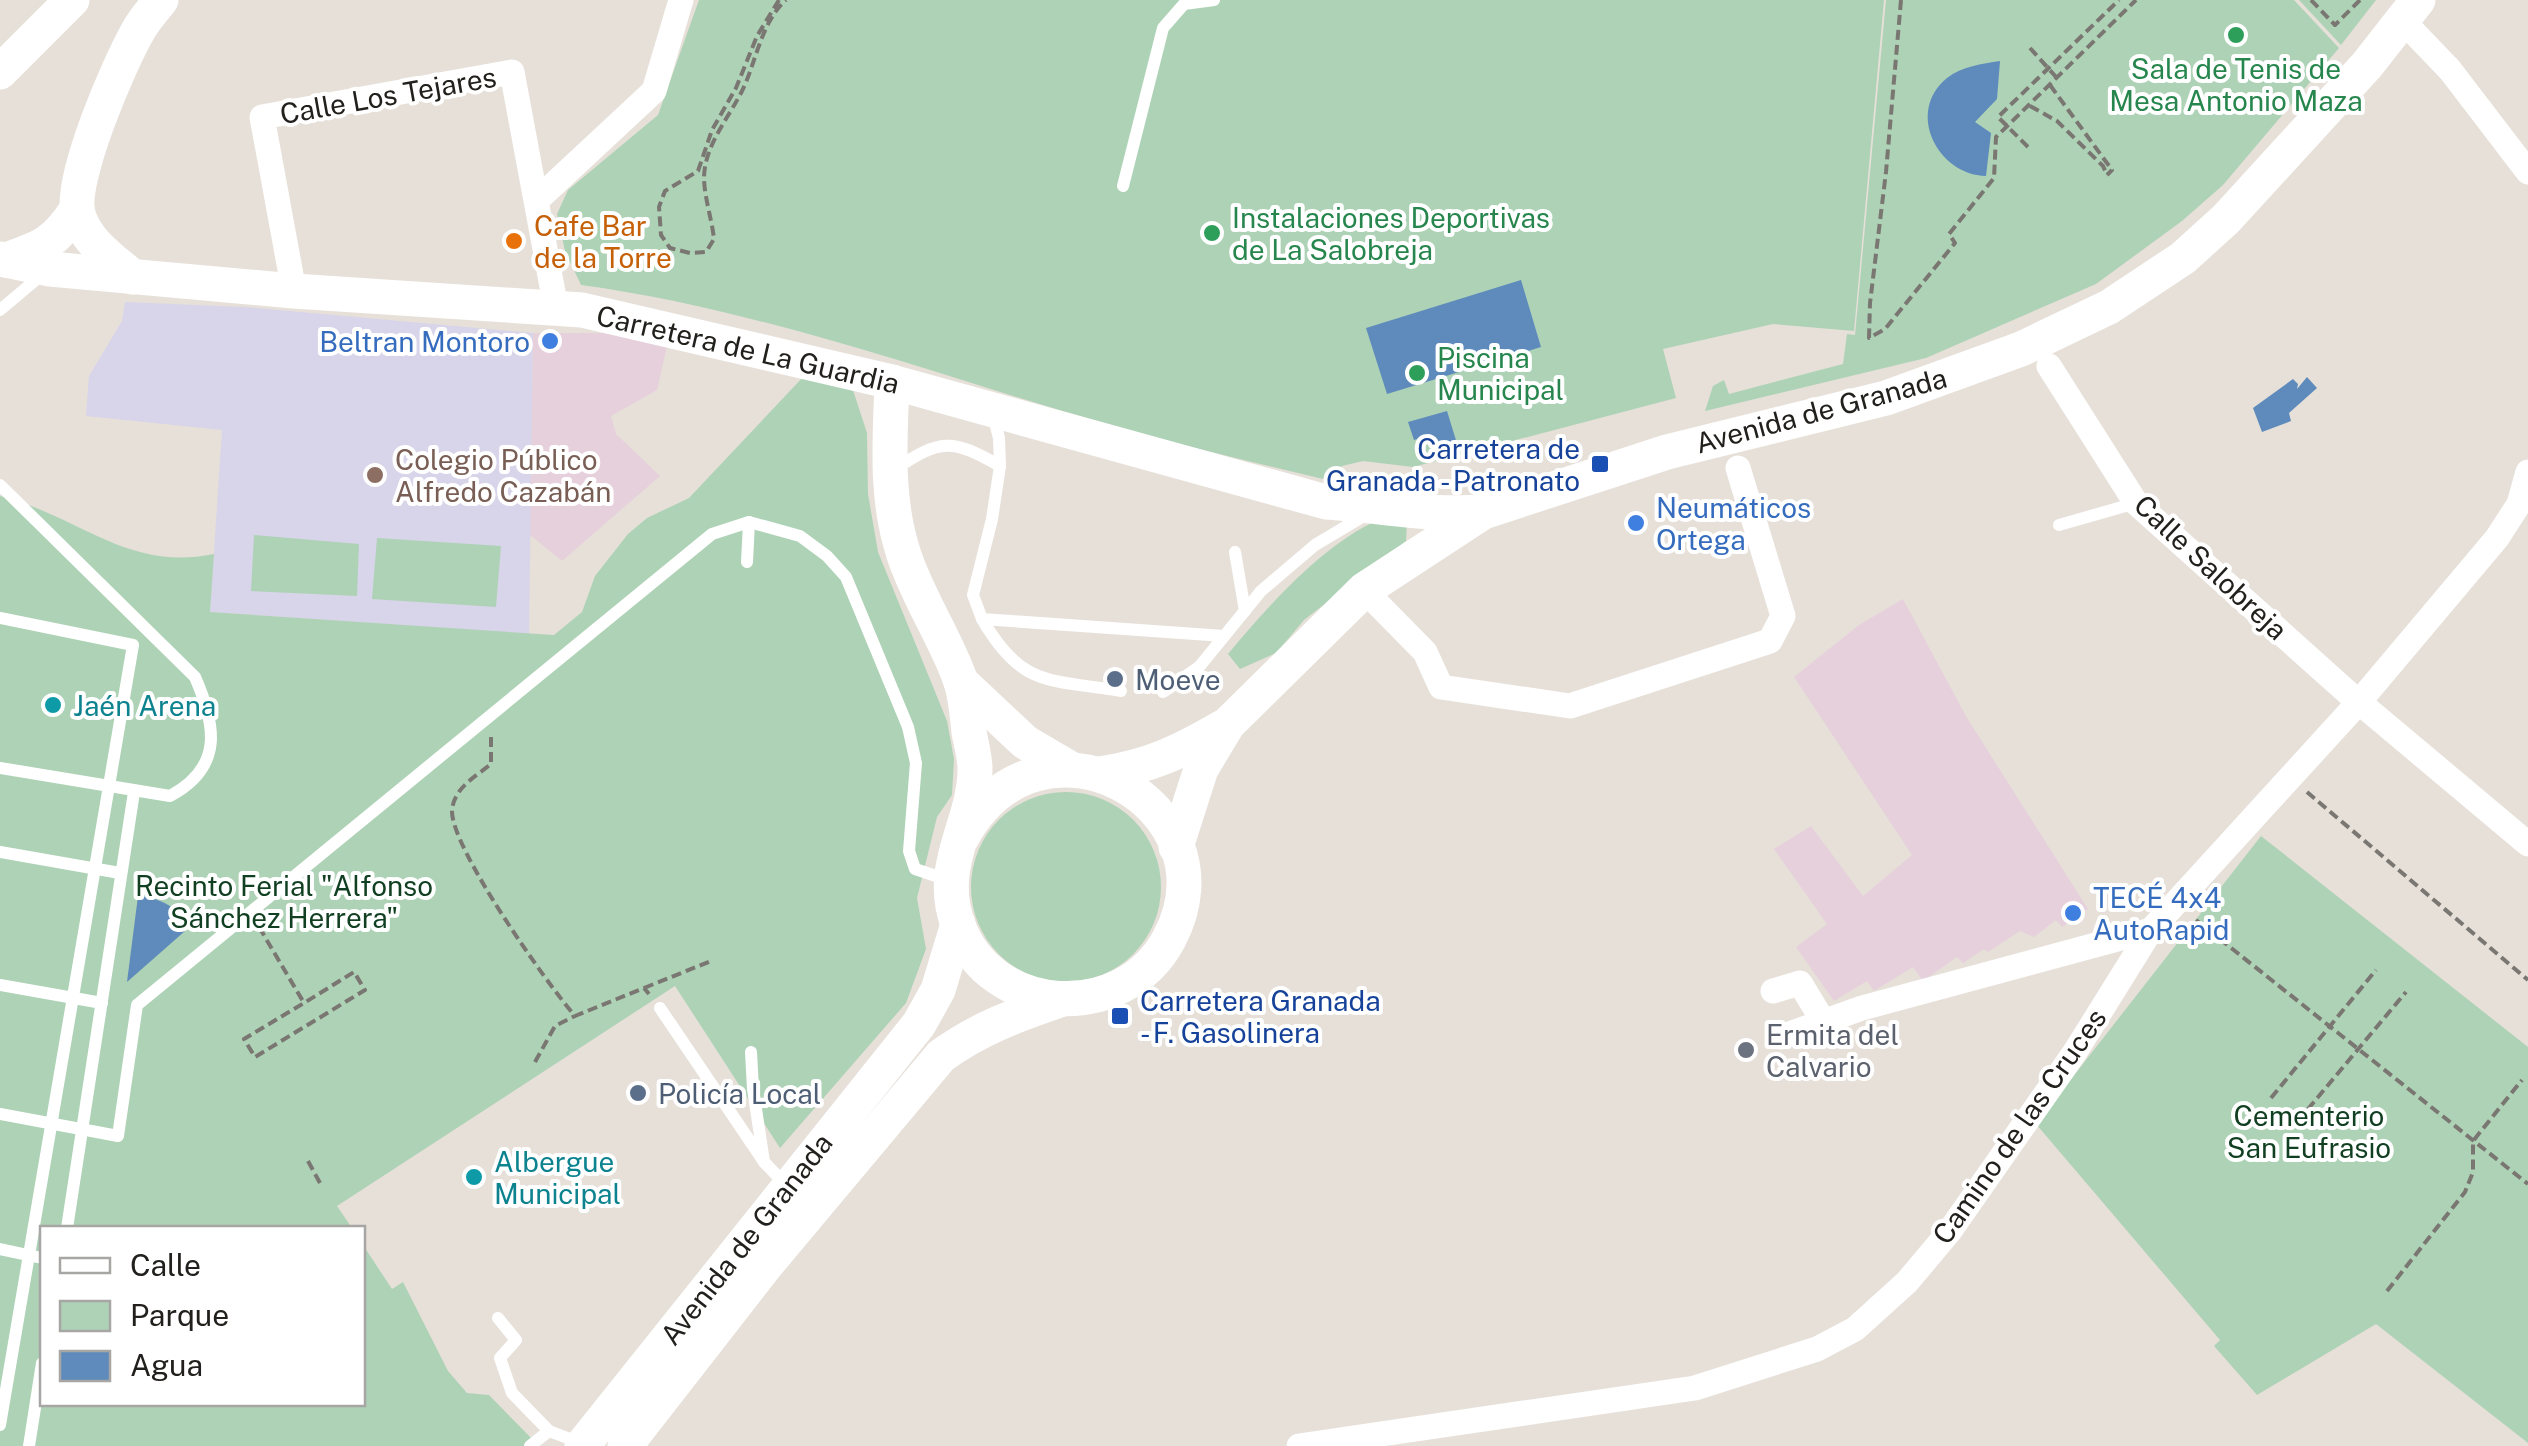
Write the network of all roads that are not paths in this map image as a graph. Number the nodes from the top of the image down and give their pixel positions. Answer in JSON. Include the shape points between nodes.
{"nodes":[{"id":1,"x":72,"y":0,"type":"edge"},
{"id":2,"x":161,"y":0,"type":"edge"},
{"id":3,"x":680,"y":0,"type":"edge"},
{"id":4,"x":1214,"y":0,"type":"edge"},
{"id":5,"x":2410,"y":10,"type":"edge"},
{"id":6,"x":0,"y":72,"type":"edge"},
{"id":7,"x":2528,"y":172,"type":"edge"},
{"id":8,"x":1123,"y":186,"type":"dead end"},
{"id":9,"x":537,"y":200,"type":"junction"},
{"id":10,"x":76,"y":209,"type":"junction"},
{"id":11,"x":2,"y":260,"type":"edge"},
{"id":12,"x":50,"y":268,"type":"junction"},
{"id":13,"x":134,"y":277,"type":"junction"},
{"id":14,"x":294,"y":291,"type":"junction"},
{"id":15,"x":556,"y":308,"type":"junction"},
{"id":16,"x":0,"y":310,"type":"edge"},
{"id":17,"x":2049,"y":366,"type":"dead end"},
{"id":18,"x":892,"y":382,"type":"junction"},
{"id":19,"x":992,"y":411,"type":"junction"},
{"id":20,"x":1000,"y":466,"type":"junction"},
{"id":21,"x":1738,"y":468,"type":"dead end"},
{"id":22,"x":2528,"y":472,"type":"edge"},
{"id":23,"x":889,"y":474,"type":"junction"},
{"id":24,"x":0,"y":485,"type":"edge"},
{"id":25,"x":2136,"y":503,"type":"junction"},
{"id":26,"x":1382,"y":506,"type":"junction"},
{"id":27,"x":2525,"y":508,"type":"edge"},
{"id":28,"x":1482,"y":512,"type":"junction"},
{"id":29,"x":750,"y":522,"type":"junction"},
{"id":30,"x":2060,"y":525,"type":"dead end"},
{"id":31,"x":1235,"y":552,"type":"dead end"},
{"id":32,"x":747,"y":562,"type":"dead end"},
{"id":33,"x":1364,"y":590,"type":"junction"},
{"id":34,"x":1245,"y":611,"type":"junction"},
{"id":35,"x":0,"y":618,"type":"edge"},
{"id":36,"x":982,"y":619,"type":"junction"},
{"id":37,"x":1224,"y":636,"type":"junction"},
{"id":38,"x":961,"y":682,"type":"junction"},
{"id":39,"x":1121,"y":691,"type":"dead end"},
{"id":40,"x":1162,"y":692,"type":"dead end"},
{"id":41,"x":2359,"y":702,"type":"junction"},
{"id":42,"x":1228,"y":724,"type":"junction"},
{"id":43,"x":0,"y":768,"type":"edge"},
{"id":44,"x":1085,"y":772,"type":"junction"},
{"id":45,"x":108,"y":788,"type":"junction"},
{"id":46,"x":134,"y":792,"type":"junction"},
{"id":47,"x":961,"y":839,"type":"junction"},
{"id":48,"x":2528,"y":844,"type":"edge"},
{"id":49,"x":1176,"y":847,"type":"junction"},
{"id":50,"x":0,"y":852,"type":"edge"},
{"id":51,"x":94,"y":868,"type":"junction"},
{"id":52,"x":120,"y":873,"type":"junction"},
{"id":53,"x":951,"y":880,"type":"junction"},
{"id":54,"x":958,"y":924,"type":"junction"},
{"id":55,"x":2151,"y":930,"type":"junction"},
{"id":56,"x":0,"y":985,"type":"edge"},
{"id":57,"x":1773,"y":990,"type":"dead end"},
{"id":58,"x":72,"y":998,"type":"junction"},
{"id":59,"x":1061,"y":1000,"type":"junction"},
{"id":60,"x":102,"y":1003,"type":"junction"},
{"id":61,"x":660,"y":1008,"type":"road end"},
{"id":62,"x":1823,"y":1022,"type":"junction"},
{"id":63,"x":1781,"y":1037,"type":"dead end"},
{"id":64,"x":751,"y":1052,"type":"dead end"},
{"id":65,"x":0,"y":1114,"type":"edge"},
{"id":66,"x":51,"y":1122,"type":"junction"},
{"id":67,"x":82,"y":1127,"type":"junction"},
{"id":68,"x":775,"y":1174,"type":"junction"},
{"id":69,"x":66,"y":1226,"type":"edge"},
{"id":70,"x":0,"y":1249,"type":"edge"},
{"id":71,"x":36,"y":1256,"type":"edge"},
{"id":72,"x":498,"y":1318,"type":"dead end"},
{"id":73,"x":40,"y":1376,"type":"edge"},
{"id":74,"x":4,"y":1381,"type":"edge"},
{"id":75,"x":38,"y":1388,"type":"junction"},
{"id":76,"x":0,"y":1425,"type":"edge"},
{"id":77,"x":550,"y":1431,"type":"junction"},
{"id":78,"x":583,"y":1445,"type":"edge"},
{"id":79,"x":29,"y":1446,"type":"edge"},
{"id":80,"x":530,"y":1446,"type":"edge"},
{"id":81,"x":625,"y":1446,"type":"edge"},
{"id":82,"x":1299,"y":1446,"type":"edge"}],
"edges":[{"from":1,"to":6,"type":"street"},
{"from":2,"to":10,"type":"street","via":[[138,30],[105,100]]},
{"from":3,"to":9,"type":"street","via":[[654,91]]},
{"from":4,"to":8,"type":"lane","via":[[1184,4],[1164,28]]},
{"from":5,"to":7,"type":"street"},
{"from":5,"to":28,"type":"street","name":"Avenida de Granada","via":[[2226,219],[2184,258],[2109,307],[2038,342],[1886,398],[1667,452]]},
{"from":9,"to":14,"type":"street","name":"Calle Los Tejares","via":[[512,72],[262,118]]},
{"from":9,"to":15,"type":"street","name":"Calle Los Tejares"},
{"from":10,"to":11,"type":"street","via":[[61,234]]},
{"from":10,"to":13,"type":"street","via":[[86,234]]},
{"from":11,"to":12,"type":"street","name":"Carretera de La Guardia"},
{"from":12,"to":13,"type":"street","name":"Carretera de La Guardia"},
{"from":12,"to":16,"type":"lane"},
{"from":13,"to":14,"type":"street","name":"Carretera de La Guardia"},
{"from":14,"to":15,"type":"street","name":"Carretera de La Guardia"},
{"from":15,"to":18,"type":"street","name":"Carretera de La Guardia"},
{"from":17,"to":25,"type":"street","name":"Calle Salobreja"},
{"from":18,"to":19,"type":"street","name":"Carretera de La Guardia"},
{"from":18,"to":23,"type":"street"},
{"from":19,"to":20,"type":"lane"},
{"from":19,"to":26,"type":"street","name":"Carretera de La Guardia","via":[[1326,502]]},
{"from":20,"to":23,"type":"lane","via":[[964,446],[942,443]]},
{"from":20,"to":36,"type":"lane","via":[[972,595]]},
{"from":21,"to":33,"type":"street","via":[[1783,616],[1770,641],[1570,706],[1441,687],[1425,652]]},
{"from":22,"to":27,"type":"street","name":"Camino de las Cruces"},
{"from":23,"to":38,"type":"street","via":[[904,557]]},
{"from":24,"to":46,"type":"lane","via":[[195,676],[212,740],[204,768],[170,796]]},
{"from":25,"to":30,"type":"lane"},
{"from":25,"to":41,"type":"street","name":"Calle Salobreja"},
{"from":26,"to":28,"type":"street","name":"Carretera de La Guardia","via":[[1442,515]]},
{"from":26,"to":34,"type":"lane","via":[[1314,545]]},
{"from":27,"to":41,"type":"street","name":"Camino de las Cruces"},
{"from":28,"to":33,"type":"street","name":"Avenida de Granada"},
{"from":29,"to":32,"type":"lane"},
{"from":29,"to":53,"type":"lane","via":[[800,536],[846,577],[908,727],[916,762],[909,851],[916,868]]},
{"from":29,"to":67,"type":"lane","via":[[712,534],[137,1005],[118,1136]]},
{"from":31,"to":34,"type":"lane"},
{"from":33,"to":42,"type":"street","name":"Avenida de Granada"},
{"from":34,"to":37,"type":"lane"},
{"from":35,"to":45,"type":"lane","via":[[132,645]]},
{"from":36,"to":37,"type":"lane"},
{"from":36,"to":39,"type":"lane","via":[[1000,651],[1031,676]]},
{"from":37,"to":40,"type":"lane","via":[[1199,667]]},
{"from":38,"to":44,"type":"street","via":[[1024,742]]},
{"from":38,"to":47,"type":"street","via":[[976,770]]},
{"from":41,"to":48,"type":"street","name":"Calle Salobreja"},
{"from":41,"to":55,"type":"street","name":"Camino de las Cruces"},
{"from":42,"to":44,"type":"street","name":"Avenida de Granada","via":[[1168,758]]},
{"from":42,"to":49,"type":"street","name":"Avenida de Granada","via":[[1201,769]]},
{"from":43,"to":45,"type":"lane"},
{"from":44,"to":47,"type":"street","via":[[1052,770],[1014,782],[982,806]]},
{"from":44,"to":49,"type":"street","via":[[1116,780],[1147,801]]},
{"from":45,"to":46,"type":"lane"},
{"from":45,"to":51,"type":"lane"},
{"from":46,"to":52,"type":"lane"},
{"from":47,"to":53,"type":"street"},
{"from":49,"to":59,"type":"street","via":[[1181,902],[1160,954],[1116,989]]},
{"from":50,"to":51,"type":"lane"},
{"from":51,"to":52,"type":"lane"},
{"from":51,"to":58,"type":"lane"},
{"from":52,"to":60,"type":"lane"},
{"from":53,"to":54,"type":"street"},
{"from":54,"to":59,"type":"street","via":[[998,978],[1028,994]]},
{"from":54,"to":68,"type":"street","name":"Avenida de Granada","via":[[938,990],[919,1024]]},
{"from":55,"to":62,"type":"street"},
{"from":55,"to":82,"type":"street","name":"Camino de las Cruces","via":[[1948,1232],[1907,1282],[1854,1328],[1817,1349],[1695,1388]]},
{"from":56,"to":58,"type":"lane"},
{"from":57,"to":62,"type":"street","via":[[1800,983]]},
{"from":58,"to":60,"type":"lane"},
{"from":58,"to":66,"type":"lane"},
{"from":59,"to":81,"type":"street","name":"Avenida de Granada","via":[[1003,1019],[941,1056]]},
{"from":60,"to":67,"type":"lane"},
{"from":61,"to":68,"type":"lane"},
{"from":62,"to":63,"type":"street"},
{"from":64,"to":68,"type":"lane","via":[[753,1090]]},
{"from":65,"to":66,"type":"lane"},
{"from":66,"to":67,"type":"lane"},
{"from":66,"to":71,"type":"lane"},
{"from":67,"to":69,"type":"lane"},
{"from":68,"to":78,"type":"street","name":"Avenida de Granada"},
{"from":70,"to":71,"type":"lane"},
{"from":71,"to":74,"type":"lane"},
{"from":72,"to":77,"type":"lane","via":[[516,1340],[500,1358],[512,1392]]},
{"from":73,"to":75,"type":"lane"},
{"from":74,"to":75,"type":"lane"},
{"from":74,"to":76,"type":"lane"},
{"from":75,"to":79,"type":"lane"},
{"from":77,"to":78,"type":"lane"},
{"from":77,"to":80,"type":"lane"}]}
